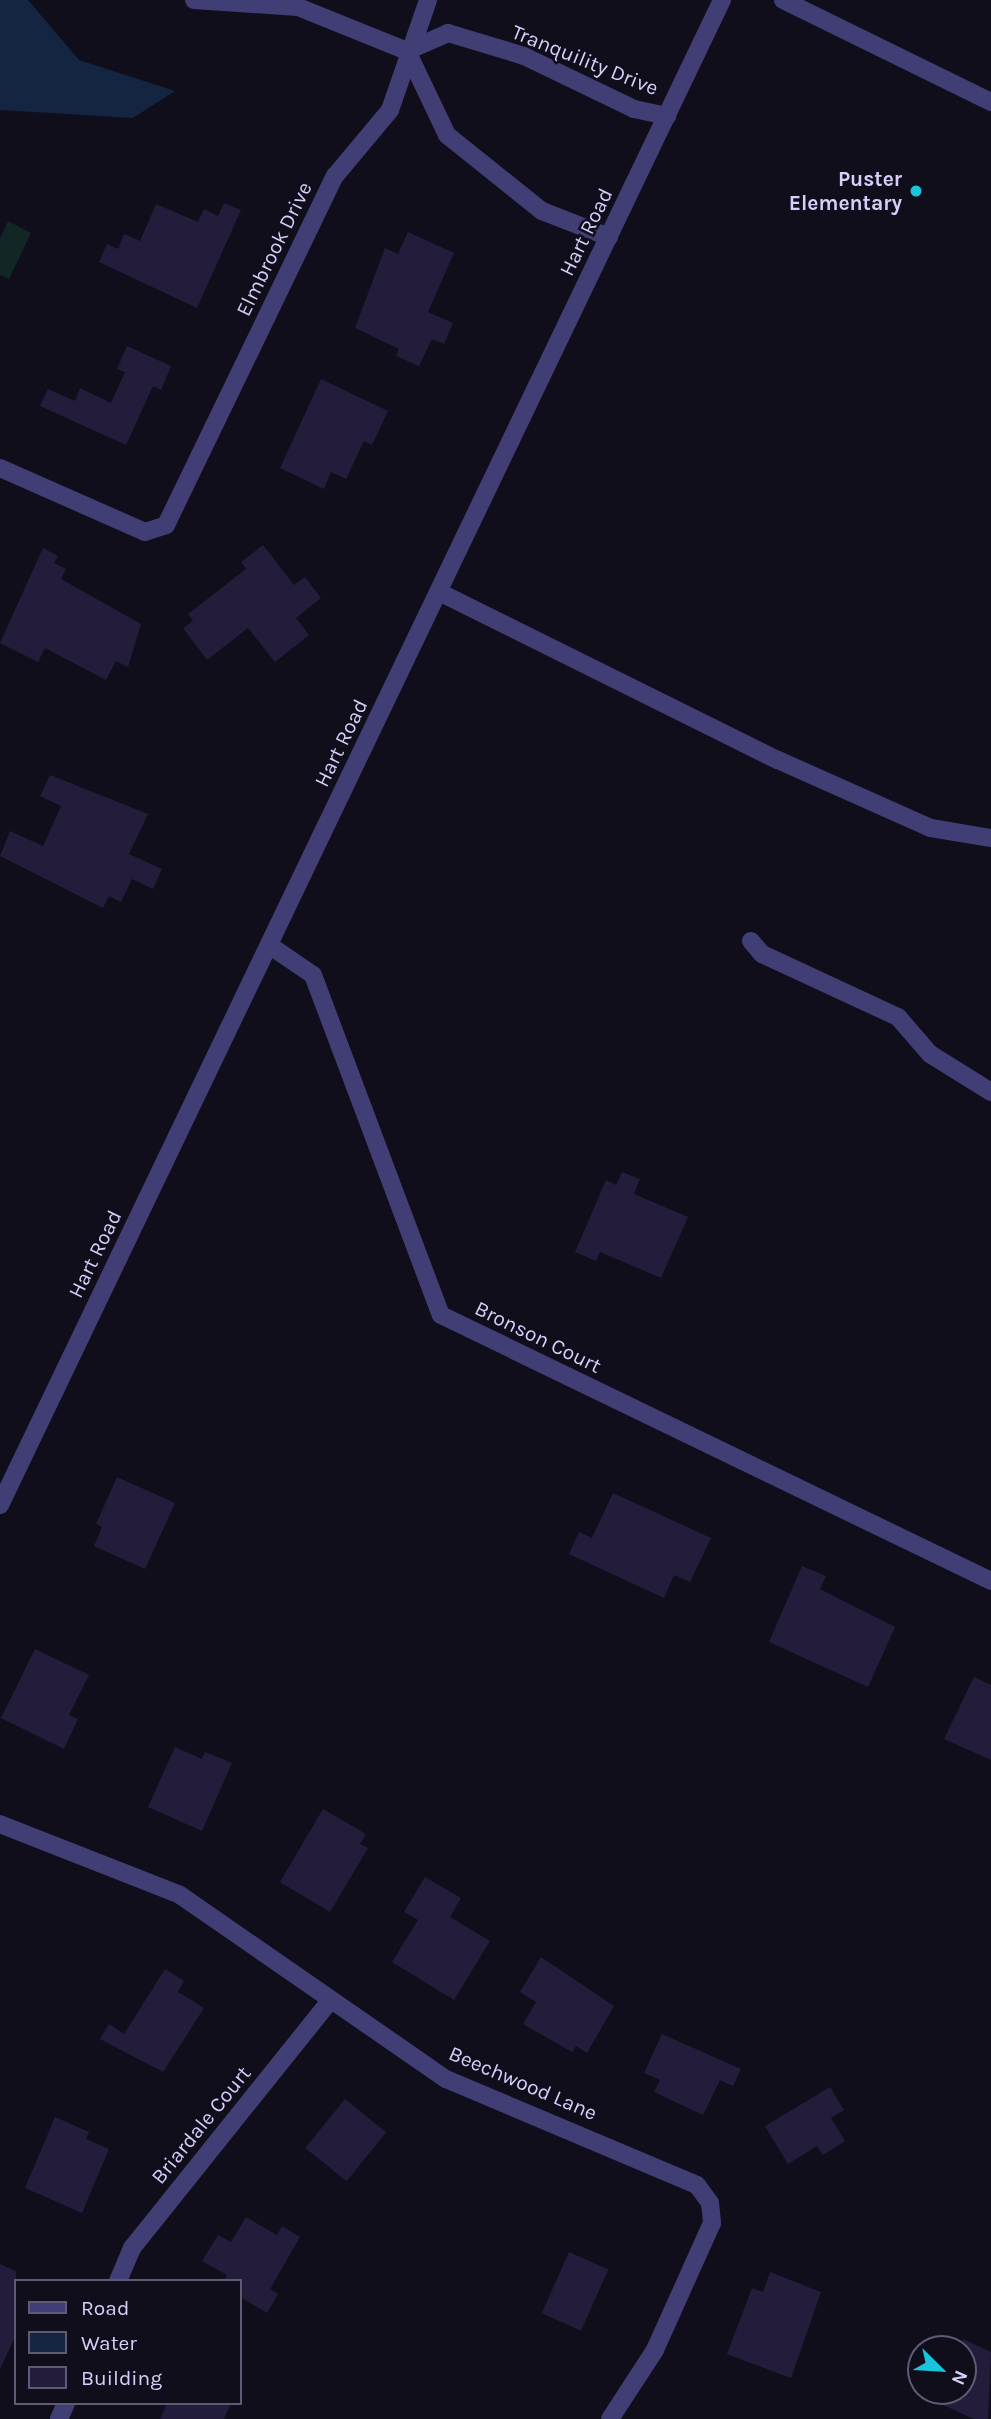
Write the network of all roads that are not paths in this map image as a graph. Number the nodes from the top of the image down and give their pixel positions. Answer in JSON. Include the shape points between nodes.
{"nodes":[{"id":1,"x":194,"y":0,"type":"edge"},
{"id":2,"x":428,"y":0,"type":"edge"},
{"id":3,"x":722,"y":0,"type":"edge"},
{"id":4,"x":791,"y":2,"type":"edge"},
{"id":5,"x":407,"y":51,"type":"junction"},
{"id":6,"x":991,"y":102,"type":"edge"},
{"id":7,"x":667,"y":116,"type":"junction"},
{"id":8,"x":609,"y":237,"type":"junction"},
{"id":9,"x":0,"y":468,"type":"edge"},
{"id":10,"x":439,"y":592,"type":"junction"},
{"id":11,"x":991,"y":838,"type":"edge"},
{"id":12,"x":751,"y":942,"type":"dead end"},
{"id":13,"x":269,"y":945,"type":"junction"},
{"id":14,"x":991,"y":1092,"type":"edge"},
{"id":15,"x":0,"y":1506,"type":"edge"},
{"id":16,"x":991,"y":1581,"type":"edge"},
{"id":17,"x":0,"y":1824,"type":"edge"},
{"id":18,"x":329,"y":2002,"type":"junction"},
{"id":19,"x":119,"y":2279,"type":"edge"},
{"id":20,"x":610,"y":2419,"type":"edge"}],
"edges":[{"from":1,"to":5,"type":"street","via":[[298,7]]},
{"from":2,"to":5,"type":"street","name":"Elmbrook Drive"},
{"from":3,"to":7,"type":"street","name":"Hart Road"},
{"from":4,"to":6,"type":"street"},
{"from":5,"to":7,"type":"street","name":"Tranquility Drive","via":[[448,33],[524,56],[634,109]]},
{"from":5,"to":8,"type":"street","via":[[447,135],[542,211]]},
{"from":5,"to":9,"type":"street","name":"Elmbrook Drive","via":[[390,110],[335,176],[166,525],[145,532]]},
{"from":7,"to":8,"type":"street","name":"Hart Road"},
{"from":8,"to":10,"type":"street","name":"Hart Road"},
{"from":10,"to":11,"type":"street","via":[[803,771],[931,828]]},
{"from":10,"to":13,"type":"street","name":"Hart Road"},
{"from":12,"to":14,"type":"street","via":[[762,954],[898,1017],[930,1054]]},
{"from":13,"to":15,"type":"street","name":"Hart Road"},
{"from":13,"to":16,"type":"street","name":"Bronson Court","via":[[313,975],[441,1314]]},
{"from":17,"to":18,"type":"street","name":"Beechwood Lane","via":[[180,1895]]},
{"from":18,"to":19,"type":"street","name":"Briardale Court","via":[[132,2248]]},
{"from":18,"to":20,"type":"street","name":"Beechwood Lane","via":[[446,2079],[639,2156],[697,2185],[710,2203],[712,2223],[655,2350]]}]}
